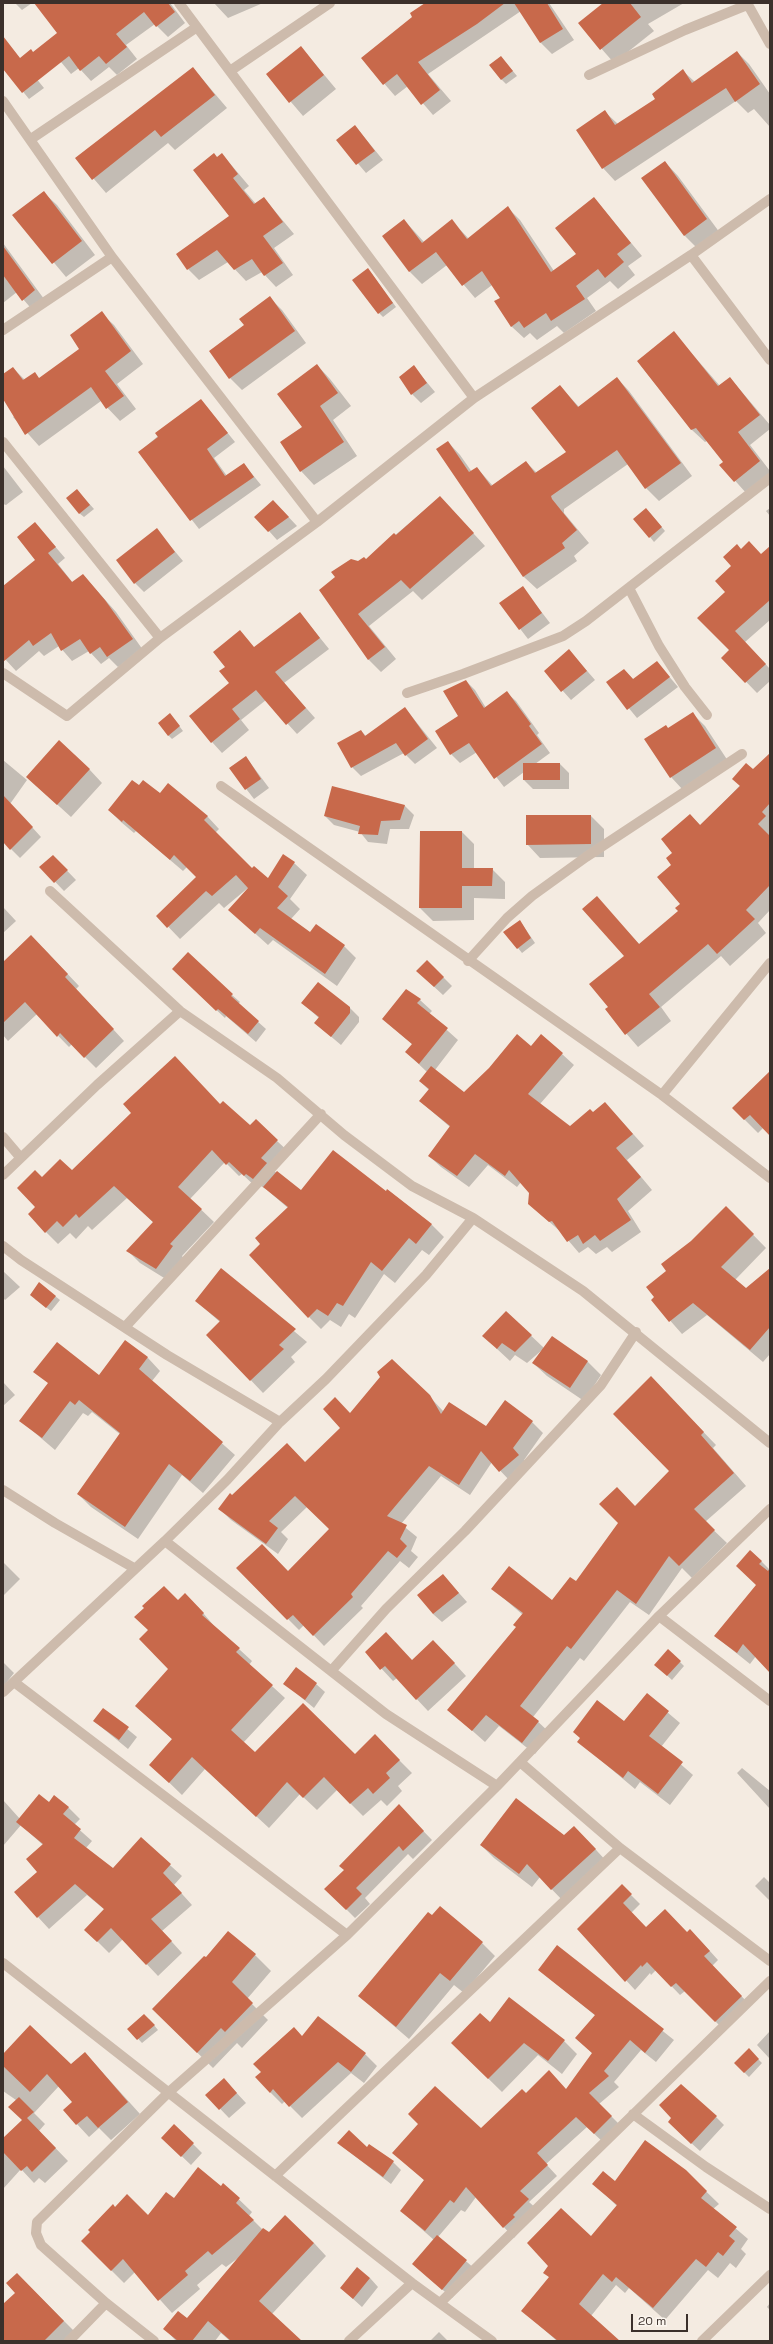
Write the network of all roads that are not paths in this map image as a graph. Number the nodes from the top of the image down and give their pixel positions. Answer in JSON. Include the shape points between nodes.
{"nodes":[{"id":1,"x":179,"y":3,"type":"edge"},
{"id":2,"x":330,"y":3,"type":"edge"},
{"id":3,"x":747,"y":4,"type":"edge"},
{"id":4,"x":197,"y":27,"type":"junction"},
{"id":5,"x":770,"y":44,"type":"edge"},
{"id":6,"x":230,"y":71,"type":"junction"},
{"id":7,"x":589,"y":75,"type":"dead end"},
{"id":8,"x":3,"y":101,"type":"edge"},
{"id":9,"x":31,"y":139,"type":"junction"},
{"id":10,"x":770,"y":199,"type":"edge"},
{"id":11,"x":692,"y":255,"type":"junction"},
{"id":12,"x":112,"y":257,"type":"junction"},
{"id":13,"x":3,"y":330,"type":"edge"},
{"id":14,"x":770,"y":360,"type":"edge"},
{"id":15,"x":474,"y":398,"type":"junction"},
{"id":16,"x":3,"y":442,"type":"edge"},
{"id":17,"x":770,"y":478,"type":"edge"},
{"id":18,"x":317,"y":522,"type":"junction"},
{"id":19,"x":629,"y":588,"type":"junction"},
{"id":20,"x":160,"y":638,"type":"junction"},
{"id":21,"x":3,"y":672,"type":"edge"},
{"id":22,"x":407,"y":693,"type":"dead end"},
{"id":23,"x":708,"y":715,"type":"dead end"},
{"id":24,"x":742,"y":754,"type":"dead end"},
{"id":25,"x":221,"y":786,"type":"dead end"},
{"id":26,"x":50,"y":891,"type":"dead end"},
{"id":27,"x":468,"y":961,"type":"junction"},
{"id":28,"x":770,"y":963,"type":"edge"},
{"id":29,"x":180,"y":1011,"type":"junction"},
{"id":30,"x":662,"y":1095,"type":"junction"},
{"id":31,"x":321,"y":1114,"type":"junction"},
{"id":32,"x":3,"y":1138,"type":"edge"},
{"id":33,"x":20,"y":1157,"type":"junction"},
{"id":34,"x":3,"y":1175,"type":"edge"},
{"id":35,"x":770,"y":1178,"type":"edge"},
{"id":36,"x":473,"y":1218,"type":"junction"},
{"id":37,"x":3,"y":1246,"type":"edge"},
{"id":38,"x":125,"y":1327,"type":"junction"},
{"id":39,"x":636,"y":1332,"type":"junction"},
{"id":40,"x":280,"y":1422,"type":"junction"},
{"id":41,"x":770,"y":1443,"type":"edge"},
{"id":42,"x":3,"y":1490,"type":"edge"},
{"id":43,"x":770,"y":1509,"type":"edge"},
{"id":44,"x":165,"y":1541,"type":"junction"},
{"id":45,"x":134,"y":1568,"type":"junction"},
{"id":46,"x":660,"y":1616,"type":"junction"},
{"id":47,"x":332,"y":1670,"type":"junction"},
{"id":48,"x":14,"y":1682,"type":"junction"},
{"id":49,"x":3,"y":1692,"type":"edge"},
{"id":50,"x":770,"y":1701,"type":"edge"},
{"id":51,"x":520,"y":1762,"type":"junction"},
{"id":52,"x":497,"y":1786,"type":"junction"},
{"id":53,"x":620,"y":1848,"type":"junction"},
{"id":54,"x":347,"y":1935,"type":"junction"},
{"id":55,"x":770,"y":1961,"type":"edge"},
{"id":56,"x":4,"y":1965,"type":"edge"},
{"id":57,"x":770,"y":1981,"type":"edge"},
{"id":58,"x":169,"y":2092,"type":"junction"},
{"id":59,"x":633,"y":2114,"type":"junction"},
{"id":60,"x":275,"y":2176,"type":"junction"},
{"id":61,"x":770,"y":2208,"type":"edge"},
{"id":62,"x":770,"y":2275,"type":"edge"},
{"id":63,"x":412,"y":2283,"type":"junction"},
{"id":64,"x":106,"y":2303,"type":"junction"},
{"id":65,"x":440,"y":2304,"type":"junction"},
{"id":66,"x":69,"y":2341,"type":"edge"},
{"id":67,"x":154,"y":2341,"type":"edge"},
{"id":68,"x":349,"y":2341,"type":"edge"},
{"id":69,"x":492,"y":2341,"type":"edge"},
{"id":70,"x":702,"y":2341,"type":"edge"}],
"edges":[{"from":1,"to":4,"type":"street"},
{"from":2,"to":6,"type":"street"},
{"from":3,"to":5,"type":"street"},
{"from":3,"to":7,"type":"street"},
{"from":4,"to":6,"type":"street"},
{"from":4,"to":9,"type":"street"},
{"from":6,"to":15,"type":"street"},
{"from":8,"to":9,"type":"street"},
{"from":9,"to":12,"type":"street"},
{"from":10,"to":11,"type":"street"},
{"from":11,"to":14,"type":"street"},
{"from":11,"to":15,"type":"street"},
{"from":12,"to":13,"type":"street"},
{"from":12,"to":18,"type":"street"},
{"from":15,"to":18,"type":"street"},
{"from":16,"to":20,"type":"street"},
{"from":17,"to":19,"type":"street"},
{"from":18,"to":20,"type":"street"},
{"from":19,"to":22,"type":"street","via":[[563,636]]},
{"from":19,"to":23,"type":"street","via":[[659,646],[685,687]]},
{"from":20,"to":21,"type":"street","via":[[67,716]]},
{"from":24,"to":27,"type":"street","via":[[593,852],[532,896],[507,918]]},
{"from":25,"to":27,"type":"street"},
{"from":26,"to":29,"type":"street"},
{"from":27,"to":30,"type":"street"},
{"from":28,"to":30,"type":"street"},
{"from":29,"to":31,"type":"street","via":[[277,1078]]},
{"from":29,"to":33,"type":"street"},
{"from":30,"to":35,"type":"street"},
{"from":31,"to":36,"type":"street","via":[[344,1135],[412,1186]]},
{"from":31,"to":38,"type":"street"},
{"from":32,"to":33,"type":"street"},
{"from":33,"to":34,"type":"street"},
{"from":36,"to":39,"type":"street","via":[[583,1291]]},
{"from":36,"to":40,"type":"street","via":[[396,1307]]},
{"from":37,"to":38,"type":"street"},
{"from":38,"to":40,"type":"street"},
{"from":39,"to":41,"type":"street"},
{"from":39,"to":47,"type":"street","via":[[601,1385],[465,1531],[386,1609]]},
{"from":40,"to":44,"type":"street","via":[[227,1480]]},
{"from":42,"to":45,"type":"street"},
{"from":43,"to":46,"type":"street"},
{"from":44,"to":45,"type":"street"},
{"from":44,"to":47,"type":"street"},
{"from":45,"to":48,"type":"street"},
{"from":46,"to":50,"type":"street"},
{"from":46,"to":51,"type":"street"},
{"from":47,"to":52,"type":"street","via":[[386,1714]]},
{"from":48,"to":49,"type":"street"},
{"from":48,"to":54,"type":"street"},
{"from":51,"to":52,"type":"street"},
{"from":51,"to":53,"type":"street"},
{"from":52,"to":54,"type":"street"},
{"from":53,"to":55,"type":"street"},
{"from":53,"to":60,"type":"street"},
{"from":54,"to":58,"type":"street"},
{"from":56,"to":58,"type":"street"},
{"from":57,"to":59,"type":"street"},
{"from":58,"to":60,"type":"street"},
{"from":58,"to":64,"type":"street","via":[[37,2222],[36,2233],[41,2245]]},
{"from":59,"to":61,"type":"street","via":[[706,2167]]},
{"from":59,"to":65,"type":"street"},
{"from":60,"to":63,"type":"street"},
{"from":62,"to":70,"type":"street"},
{"from":63,"to":65,"type":"street"},
{"from":63,"to":68,"type":"street"},
{"from":64,"to":66,"type":"street"},
{"from":64,"to":67,"type":"street"},
{"from":65,"to":69,"type":"street"}]}
